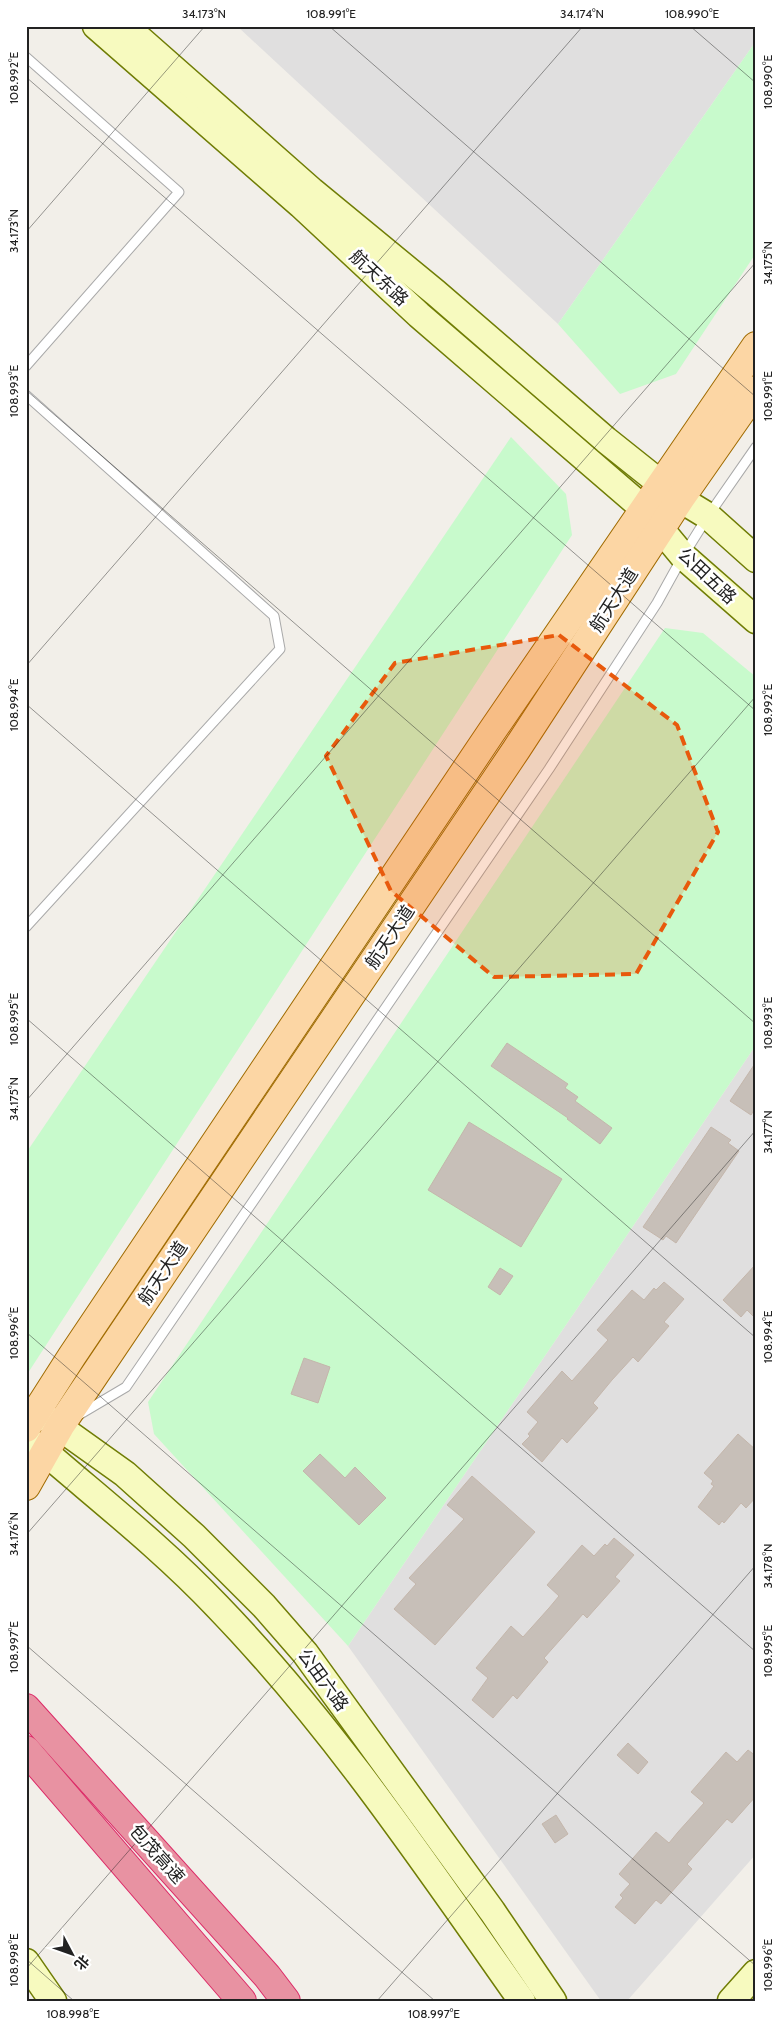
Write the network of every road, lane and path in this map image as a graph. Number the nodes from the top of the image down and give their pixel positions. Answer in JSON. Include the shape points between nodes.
{"nodes":[{"id":1,"x":96,"y":26,"type":"edge"},
{"id":2,"x":126,"y":26,"type":"edge"},
{"id":3,"x":26,"y":57,"type":"edge"},
{"id":4,"x":756,"y":346,"type":"edge"},
{"id":5,"x":26,"y":366,"type":"edge"},
{"id":6,"x":756,"y":390,"type":"edge"},
{"id":7,"x":26,"y":395,"type":"edge"},
{"id":8,"x":756,"y":447,"type":"edge"},
{"id":9,"x":671,"y":491,"type":"junction"},
{"id":10,"x":708,"y":516,"type":"junction"},
{"id":11,"x":652,"y":519,"type":"junction"},
{"id":12,"x":683,"y":556,"type":"junction"},
{"id":13,"x":756,"y":559,"type":"edge"},
{"id":14,"x":756,"y":620,"type":"edge"},
{"id":15,"x":26,"y":927,"type":"edge"},
{"id":16,"x":32,"y":1420,"type":"edge"},
{"id":17,"x":60,"y":1426,"type":"junction"},
{"id":18,"x":36,"y":1446,"type":"edge"},
{"id":19,"x":26,"y":1486,"type":"edge"},
{"id":20,"x":26,"y":1708,"type":"edge"},
{"id":21,"x":26,"y":1750,"type":"edge"},
{"id":22,"x":26,"y":1962,"type":"edge"},
{"id":23,"x":756,"y":1973,"type":"edge"},
{"id":24,"x":26,"y":1984,"type":"edge"},
{"id":25,"x":38,"y":2001,"type":"edge"},
{"id":26,"x":53,"y":2001,"type":"edge"},
{"id":27,"x":242,"y":2001,"type":"edge"},
{"id":28,"x":286,"y":2001,"type":"edge"},
{"id":29,"x":522,"y":2001,"type":"edge"},
{"id":30,"x":553,"y":2001,"type":"edge"},
{"id":31,"x":731,"y":2001,"type":"edge"}],
"edges":[{"from":1,"to":11,"type":"main road","name":"航天东路"},
{"from":2,"to":9,"type":"main road","name":"航天东路","via":[[312,191],[606,440]]},
{"from":3,"to":5,"type":"lane","via":[[179,192]]},
{"from":4,"to":9,"type":"main road","name":"航天大道"},
{"from":6,"to":9,"type":"main road","name":"航天大道"},
{"from":7,"to":15,"type":"lane","via":[[274,616],[280,650]]},
{"from":8,"to":10,"type":"lane"},
{"from":9,"to":10,"type":"main road"},
{"from":9,"to":11,"type":"main road","name":"航天大道"},
{"from":10,"to":12,"type":"lane"},
{"from":10,"to":13,"type":"main road"},
{"from":11,"to":12,"type":"main road","name":"公田五路"},
{"from":11,"to":16,"type":"main road","name":"航天大道","via":[[492,731]]},
{"from":11,"to":17,"type":"main road","name":"航天大道","via":[[511,758]]},
{"from":12,"to":14,"type":"main road","name":"公田五路"},
{"from":12,"to":17,"type":"lane","via":[[657,603],[549,769],[126,1387]]},
{"from":16,"to":17,"type":"main road","name":"公田六路"},
{"from":17,"to":18,"type":"main road","name":"航天大道"},
{"from":17,"to":30,"type":"main road","name":"公田六路","via":[[125,1474],[194,1536],[299,1646],[492,1911]]},
{"from":18,"to":19,"type":"main road","name":"航天大道"},
{"from":18,"to":29,"type":"main road","name":"公田六路","via":[[170,1559],[278,1672],[334,1739]]},
{"from":20,"to":28,"type":"highway","name":"包茂高速"},
{"from":21,"to":27,"type":"highway","name":"包茂高速"},
{"from":22,"to":26,"type":"main road"},
{"from":23,"to":31,"type":"main road"},
{"from":24,"to":25,"type":"main road"}]}
